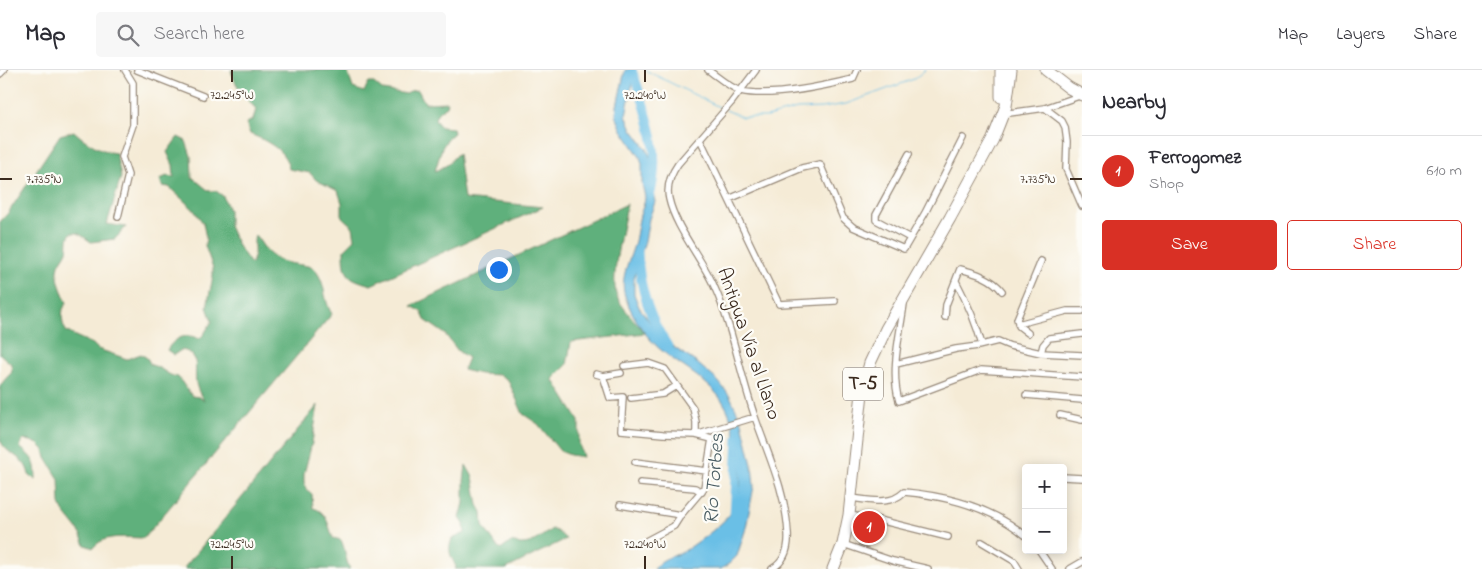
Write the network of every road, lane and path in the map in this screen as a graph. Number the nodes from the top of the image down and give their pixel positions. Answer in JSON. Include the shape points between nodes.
{"nodes":[{"id":1,"x":4,"y":70,"type":"edge"},
{"id":2,"x":125,"y":70,"type":"edge"},
{"id":3,"x":137,"y":70,"type":"edge"},
{"id":4,"x":708,"y":70,"type":"edge"},
{"id":5,"x":756,"y":70,"type":"edge"},
{"id":6,"x":857,"y":70,"type":"edge"},
{"id":7,"x":1001,"y":70,"type":"edge"},
{"id":8,"x":1011,"y":70,"type":"edge"},
{"id":9,"x":1046,"y":70,"type":"edge"},
{"id":10,"x":0,"y":74,"type":"edge"},
{"id":11,"x":740,"y":90,"type":"junction"},
{"id":12,"x":1082,"y":95,"type":"edge"},
{"id":13,"x":203,"y":96,"type":"dead end"},
{"id":14,"x":1045,"y":108,"type":"junction"},
{"id":15,"x":1002,"y":114,"type":"junction"},
{"id":16,"x":963,"y":138,"type":"dead end"},
{"id":17,"x":700,"y":139,"type":"junction"},
{"id":18,"x":908,"y":154,"type":"dead end"},
{"id":19,"x":729,"y":200,"type":"junction"},
{"id":20,"x":1082,"y":206,"type":"edge"},
{"id":21,"x":118,"y":217,"type":"dead end"},
{"id":22,"x":910,"y":238,"type":"junction"},
{"id":23,"x":1041,"y":261,"type":"dead end"},
{"id":24,"x":956,"y":281,"type":"junction"},
{"id":25,"x":1002,"y":291,"type":"dead end"},
{"id":26,"x":905,"y":297,"type":"junction"},
{"id":27,"x":835,"y":301,"type":"dead end"},
{"id":28,"x":1082,"y":311,"type":"edge"},
{"id":29,"x":945,"y":317,"type":"dead end"},
{"id":30,"x":1018,"y":324,"type":"junction"},
{"id":31,"x":1028,"y":333,"type":"dead end"},
{"id":32,"x":1082,"y":334,"type":"edge"},
{"id":33,"x":982,"y":345,"type":"junction"},
{"id":34,"x":1041,"y":353,"type":"junction"},
{"id":35,"x":1082,"y":355,"type":"edge"},
{"id":36,"x":896,"y":364,"type":"junction"},
{"id":37,"x":624,"y":366,"type":"dead end"},
{"id":38,"x":620,"y":373,"type":"dead end"},
{"id":39,"x":596,"y":374,"type":"dead end"},
{"id":40,"x":602,"y":376,"type":"junction"},
{"id":41,"x":1082,"y":377,"type":"edge"},
{"id":42,"x":676,"y":386,"type":"junction"},
{"id":43,"x":1026,"y":395,"type":"dead end"},
{"id":44,"x":631,"y":398,"type":"dead end"},
{"id":45,"x":1082,"y":400,"type":"edge"},
{"id":46,"x":1060,"y":415,"type":"dead end"},
{"id":47,"x":755,"y":417,"type":"junction"},
{"id":48,"x":1082,"y":420,"type":"edge"},
{"id":49,"x":696,"y":435,"type":"junction"},
{"id":50,"x":636,"y":462,"type":"dead end"},
{"id":51,"x":708,"y":471,"type":"junction"},
{"id":52,"x":1067,"y":477,"type":"edge"},
{"id":53,"x":1082,"y":478,"type":"edge"},
{"id":54,"x":640,"y":483,"type":"dead end"},
{"id":55,"x":702,"y":492,"type":"junction"},
{"id":56,"x":851,"y":498,"type":"junction"},
{"id":57,"x":620,"y":505,"type":"dead end"},
{"id":58,"x":849,"y":514,"type":"junction"},
{"id":59,"x":682,"y":515,"type":"junction"},
{"id":60,"x":1022,"y":533,"type":"edge"},
{"id":61,"x":948,"y":537,"type":"dead end"},
{"id":62,"x":982,"y":542,"type":"dead end"},
{"id":63,"x":642,"y":543,"type":"dead end"},
{"id":64,"x":843,"y":544,"type":"junction"},
{"id":65,"x":1042,"y":554,"type":"edge"},
{"id":66,"x":1082,"y":562,"type":"edge"},
{"id":67,"x":836,"y":568,"type":"edge"},
{"id":68,"x":772,"y":569,"type":"edge"},
{"id":69,"x":928,"y":569,"type":"edge"},
{"id":70,"x":1019,"y":569,"type":"edge"},
{"id":71,"x":1052,"y":569,"type":"edge"},
{"id":72,"x":1070,"y":569,"type":"edge"}],
"edges":[{"from":1,"to":10,"type":"street"},
{"from":2,"to":21,"type":"street","via":[[133,83],[133,125],[122,157],[128,175]]},
{"from":3,"to":13,"type":"street"},
{"from":4,"to":11,"type":"street"},
{"from":5,"to":11,"type":"street","name":"Antigua Vía al Llano"},
{"from":6,"to":11,"type":"street","via":[[853,79],[800,90]]},
{"from":7,"to":15,"type":"highway","number":"T-5"},
{"from":8,"to":15,"type":"highway","number":"T-5"},
{"from":9,"to":12,"type":"highway"},
{"from":11,"to":17,"type":"street","name":"Antigua Vía al Llano"},
{"from":12,"to":14,"type":"street"},
{"from":14,"to":15,"type":"street"},
{"from":14,"to":20,"type":"street","via":[[1065,127],[1066,169]]},
{"from":15,"to":26,"type":"highway","number":"T-5","via":[[980,165]]},
{"from":16,"to":22,"type":"street"},
{"from":17,"to":19,"type":"street"},
{"from":17,"to":47,"type":"street","name":"Antigua Vía al Llano","via":[[672,173],[668,198],[681,229],[715,288]]},
{"from":18,"to":22,"type":"street","via":[[876,220]]},
{"from":19,"to":22,"type":"street","via":[[802,168],[820,164],[843,218],[853,227],[904,249]]},
{"from":19,"to":27,"type":"street","via":[[779,304]]},
{"from":23,"to":30,"type":"street","via":[[1017,318]]},
{"from":24,"to":25,"type":"street","via":[[960,270],[974,273],[996,284]]},
{"from":24,"to":29,"type":"street","via":[[946,305]]},
{"from":24,"to":33,"type":"street","via":[[971,310]]},
{"from":26,"to":36,"type":"street"},
{"from":26,"to":56,"type":"highway","number":"T-5","via":[[886,329],[865,378]]},
{"from":28,"to":30,"type":"street","via":[[1063,312]]},
{"from":30,"to":31,"type":"street"},
{"from":32,"to":34,"type":"street","via":[[1049,338]]},
{"from":33,"to":34,"type":"street","via":[[998,341]]},
{"from":33,"to":36,"type":"street"},
{"from":34,"to":35,"type":"street"},
{"from":36,"to":41,"type":"street","via":[[898,401],[982,370]]},
{"from":37,"to":42,"type":"street","via":[[648,363],[665,369]]},
{"from":38,"to":40,"type":"street"},
{"from":39,"to":40,"type":"street"},
{"from":40,"to":49,"type":"street","via":[[610,398],[623,397],[621,430]]},
{"from":42,"to":44,"type":"street","via":[[663,394]]},
{"from":42,"to":49,"type":"street","via":[[693,408]]},
{"from":43,"to":45,"type":"street"},
{"from":46,"to":48,"type":"street"},
{"from":47,"to":49,"type":"street"},
{"from":47,"to":68,"type":"street","name":"Antigua Vía al Llano","via":[[785,506],[786,553]]},
{"from":49,"to":51,"type":"street","via":[[712,439]]},
{"from":50,"to":51,"type":"street"},
{"from":51,"to":55,"type":"street"},
{"from":52,"to":53,"type":"street"},
{"from":54,"to":55,"type":"street","via":[[695,488]]},
{"from":55,"to":59,"type":"street"},
{"from":56,"to":58,"type":"highway","number":"T-5"},
{"from":56,"to":60,"type":"street","via":[[890,500],[904,492],[941,498],[998,516]]},
{"from":57,"to":59,"type":"street"},
{"from":58,"to":61,"type":"street"},
{"from":58,"to":64,"type":"highway","number":"T-5"},
{"from":59,"to":63,"type":"street","via":[[674,526]]},
{"from":62,"to":70,"type":"street","via":[[1014,561]]},
{"from":64,"to":67,"type":"highway","number":"T-5"},
{"from":64,"to":69,"type":"street"},
{"from":65,"to":71,"type":"street"},
{"from":66,"to":72,"type":"street"}]}
